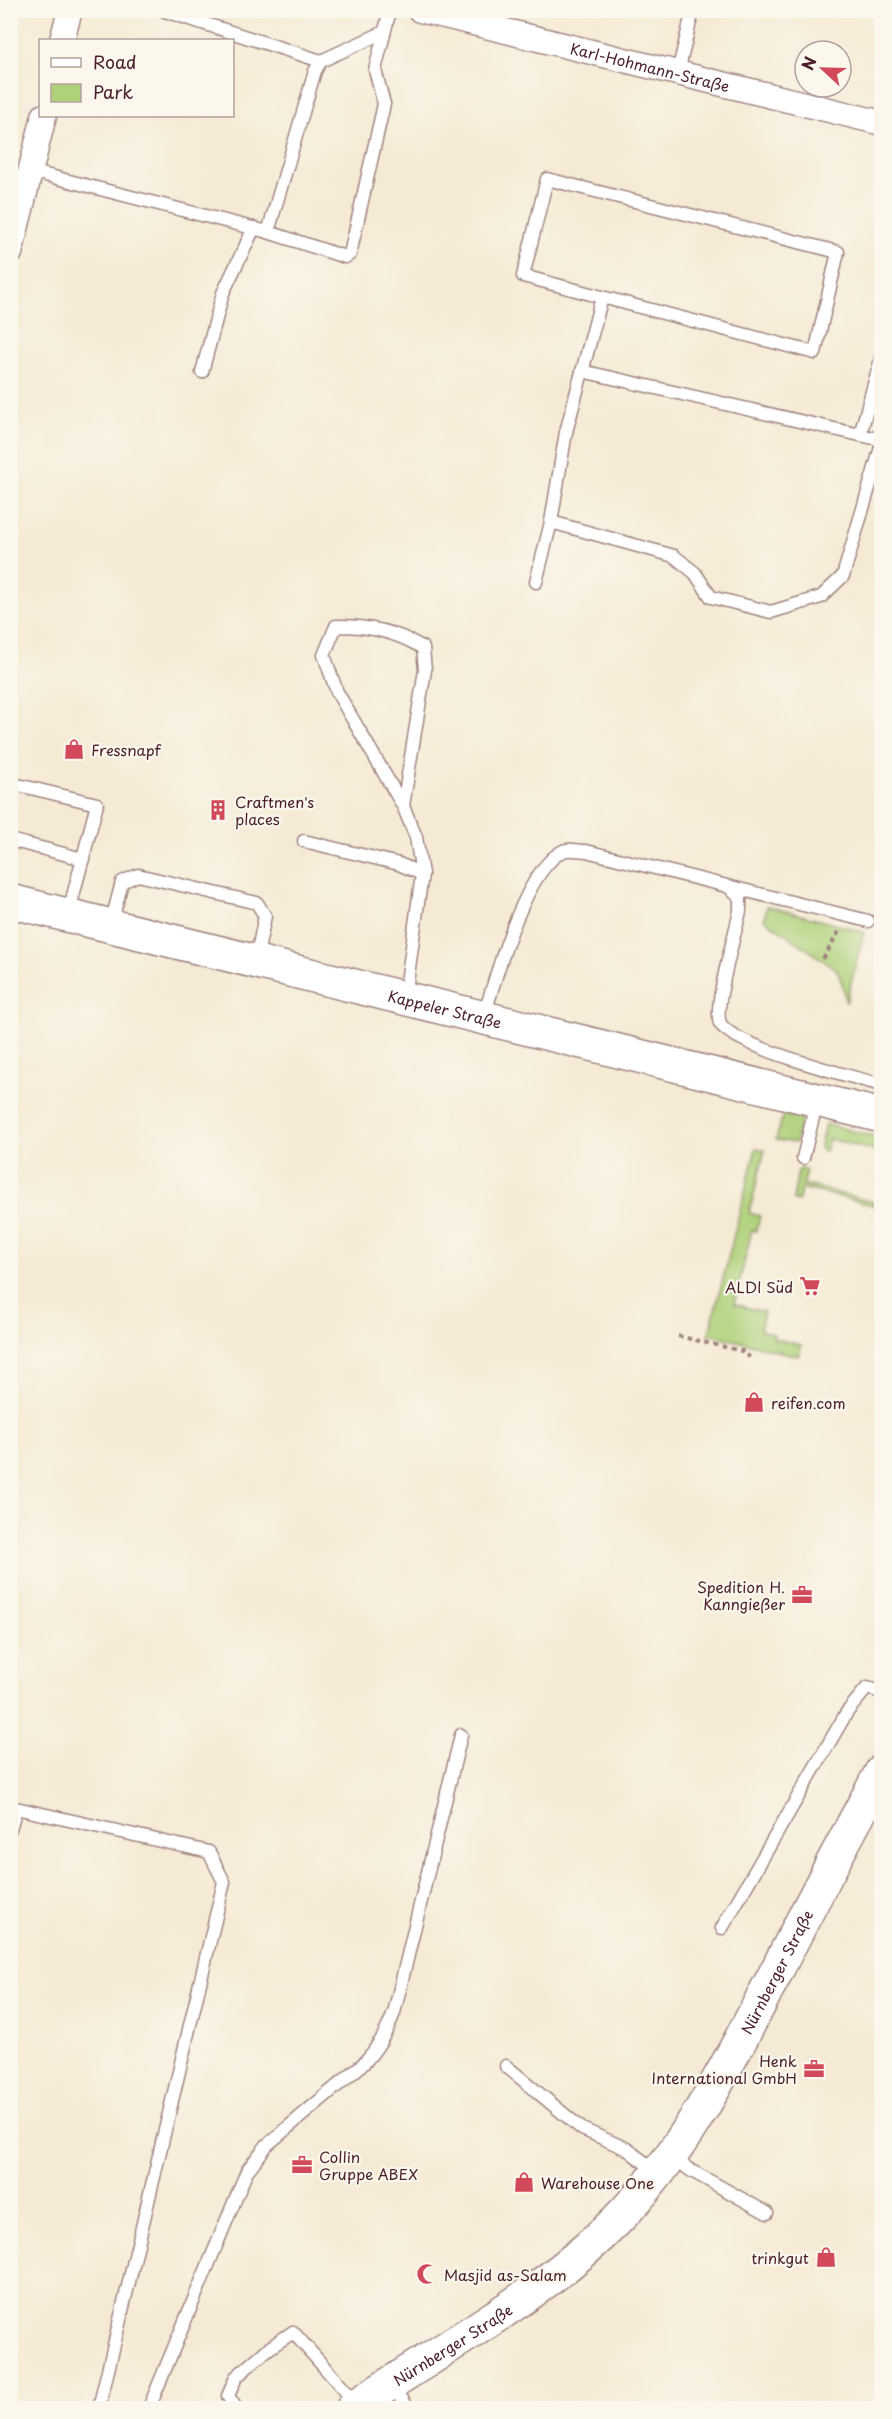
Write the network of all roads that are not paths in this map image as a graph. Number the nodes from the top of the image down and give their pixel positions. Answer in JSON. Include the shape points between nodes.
{"nodes":[{"id":1,"x":70,"y":10,"type":"edge"},
{"id":2,"x":390,"y":10,"type":"edge"},
{"id":3,"x":420,"y":10,"type":"edge"},
{"id":4,"x":693,"y":10,"type":"edge"},
{"id":5,"x":165,"y":11,"type":"edge"},
{"id":6,"x":384,"y":32,"type":"junction"},
{"id":7,"x":62,"y":39,"type":"edge"},
{"id":8,"x":321,"y":61,"type":"junction"},
{"id":9,"x":678,"y":72,"type":"junction"},
{"id":10,"x":44,"y":117,"type":"edge"},
{"id":11,"x":882,"y":123,"type":"edge"},
{"id":12,"x":30,"y":171,"type":"junction"},
{"id":13,"x":254,"y":228,"type":"junction"},
{"id":14,"x":268,"y":232,"type":"junction"},
{"id":15,"x":10,"y":254,"type":"edge"},
{"id":16,"x":602,"y":297,"type":"junction"},
{"id":17,"x":882,"y":356,"type":"edge"},
{"id":18,"x":582,"y":371,"type":"junction"},
{"id":19,"x":202,"y":372,"type":"dead end"},
{"id":20,"x":878,"y":381,"type":"edge"},
{"id":21,"x":860,"y":435,"type":"junction"},
{"id":22,"x":882,"y":442,"type":"edge"},
{"id":23,"x":551,"y":522,"type":"junction"},
{"id":24,"x":536,"y":582,"type":"dead end"},
{"id":25,"x":10,"y":783,"type":"edge"},
{"id":26,"x":403,"y":806,"type":"junction"},
{"id":27,"x":10,"y":840,"type":"edge"},
{"id":28,"x":304,"y":841,"type":"dead end"},
{"id":29,"x":83,"y":859,"type":"junction"},
{"id":30,"x":422,"y":874,"type":"junction"},
{"id":31,"x":729,"y":886,"type":"junction"},
{"id":32,"x":10,"y":901,"type":"edge"},
{"id":33,"x":68,"y":915,"type":"junction"},
{"id":34,"x":867,"y":921,"type":"dead end"},
{"id":35,"x":111,"y":926,"type":"junction"},
{"id":36,"x":255,"y":961,"type":"junction"},
{"id":37,"x":405,"y":998,"type":"junction"},
{"id":38,"x":483,"y":1017,"type":"junction"},
{"id":39,"x":882,"y":1085,"type":"edge"},
{"id":40,"x":817,"y":1101,"type":"junction"},
{"id":41,"x":882,"y":1116,"type":"edge"},
{"id":42,"x":803,"y":1158,"type":"dead end"},
{"id":43,"x":882,"y":1692,"type":"edge"},
{"id":44,"x":461,"y":1735,"type":"dead end"},
{"id":45,"x":882,"y":1771,"type":"edge"},
{"id":46,"x":10,"y":1829,"type":"edge"},
{"id":47,"x":722,"y":1928,"type":"dead end"},
{"id":48,"x":506,"y":2066,"type":"dead end"},
{"id":49,"x":665,"y":2165,"type":"junction"},
{"id":50,"x":767,"y":2213,"type":"dead end"},
{"id":51,"x":400,"y":2396,"type":"edge"},
{"id":52,"x":356,"y":2407,"type":"edge"},
{"id":53,"x":99,"y":2409,"type":"edge"},
{"id":54,"x":149,"y":2409,"type":"edge"},
{"id":55,"x":236,"y":2409,"type":"edge"}],
"edges":[{"from":1,"to":7,"type":"street"},
{"from":2,"to":6,"type":"lane"},
{"from":3,"to":9,"type":"street","name":"Karl-Hohmann-Straße"},
{"from":4,"to":9,"type":"lane"},
{"from":5,"to":8,"type":"lane"},
{"from":6,"to":8,"type":"lane"},
{"from":6,"to":14,"type":"lane","via":[[375,70],[384,104],[350,254],[345,256]]},
{"from":8,"to":14,"type":"lane"},
{"from":9,"to":11,"type":"street","name":"Karl-Hohmann-Straße"},
{"from":10,"to":12,"type":"street"},
{"from":12,"to":13,"type":"lane"},
{"from":12,"to":15,"type":"street"},
{"from":13,"to":14,"type":"lane"},
{"from":13,"to":19,"type":"lane","via":[[223,293]]},
{"from":16,"to":16,"type":"lane","via":[[815,353],[838,252],[547,179],[523,276]]},
{"from":16,"to":18,"type":"lane"},
{"from":17,"to":20,"type":"lane"},
{"from":18,"to":21,"type":"lane"},
{"from":18,"to":23,"type":"lane","via":[[566,432]]},
{"from":20,"to":21,"type":"lane"},
{"from":21,"to":22,"type":"lane"},
{"from":22,"to":23,"type":"lane","via":[[843,576],[821,597],[771,612],[711,597],[695,573],[674,556]]},
{"from":23,"to":24,"type":"lane"},
{"from":25,"to":29,"type":"lane","via":[[96,804]]},
{"from":26,"to":26,"type":"lane","via":[[337,692],[324,655],[336,626],[367,626],[403,636],[423,648],[426,670]]},
{"from":26,"to":30,"type":"lane","via":[[416,837]]},
{"from":27,"to":29,"type":"lane"},
{"from":28,"to":30,"type":"lane","via":[[399,864]]},
{"from":29,"to":33,"type":"lane"},
{"from":30,"to":37,"type":"lane"},
{"from":31,"to":34,"type":"lane"},
{"from":31,"to":38,"type":"lane","via":[[586,851],[565,850],[547,863],[523,904]]},
{"from":31,"to":39,"type":"lane","via":[[740,898],[740,911],[718,1006],[720,1022],[731,1035],[761,1047]]},
{"from":32,"to":33,"type":"street","name":"Kappeler Straße"},
{"from":33,"to":35,"type":"street","name":"Kappeler Straße"},
{"from":35,"to":36,"type":"street","name":"Kappeler Straße"},
{"from":35,"to":36,"type":"lane","via":[[122,882],[138,875],[256,903],[265,916]]},
{"from":36,"to":37,"type":"street","name":"Kappeler Straße"},
{"from":37,"to":38,"type":"street","name":"Kappeler Straße"},
{"from":38,"to":40,"type":"street","name":"Kappeler Straße"},
{"from":40,"to":41,"type":"street","name":"Kappeler Straße"},
{"from":40,"to":42,"type":"lane"},
{"from":43,"to":47,"type":"lane","via":[[867,1688],[847,1712]]},
{"from":44,"to":54,"type":"lane","via":[[386,2033],[363,2064],[267,2145],[247,2171]]},
{"from":45,"to":49,"type":"street","name":"Nürnberger Straße","via":[[716,2086]]},
{"from":46,"to":53,"type":"lane","via":[[16,1808],[209,1852],[224,1882]]},
{"from":48,"to":49,"type":"lane","via":[[582,2129]]},
{"from":49,"to":50,"type":"lane","via":[[690,2170]]},
{"from":49,"to":51,"type":"street","name":"Nürnberger Straße","via":[[615,2223]]},
{"from":51,"to":52,"type":"street","name":"Nürnberger Straße"},
{"from":52,"to":55,"type":"lane","via":[[293,2332],[236,2376],[228,2396]]}]}
